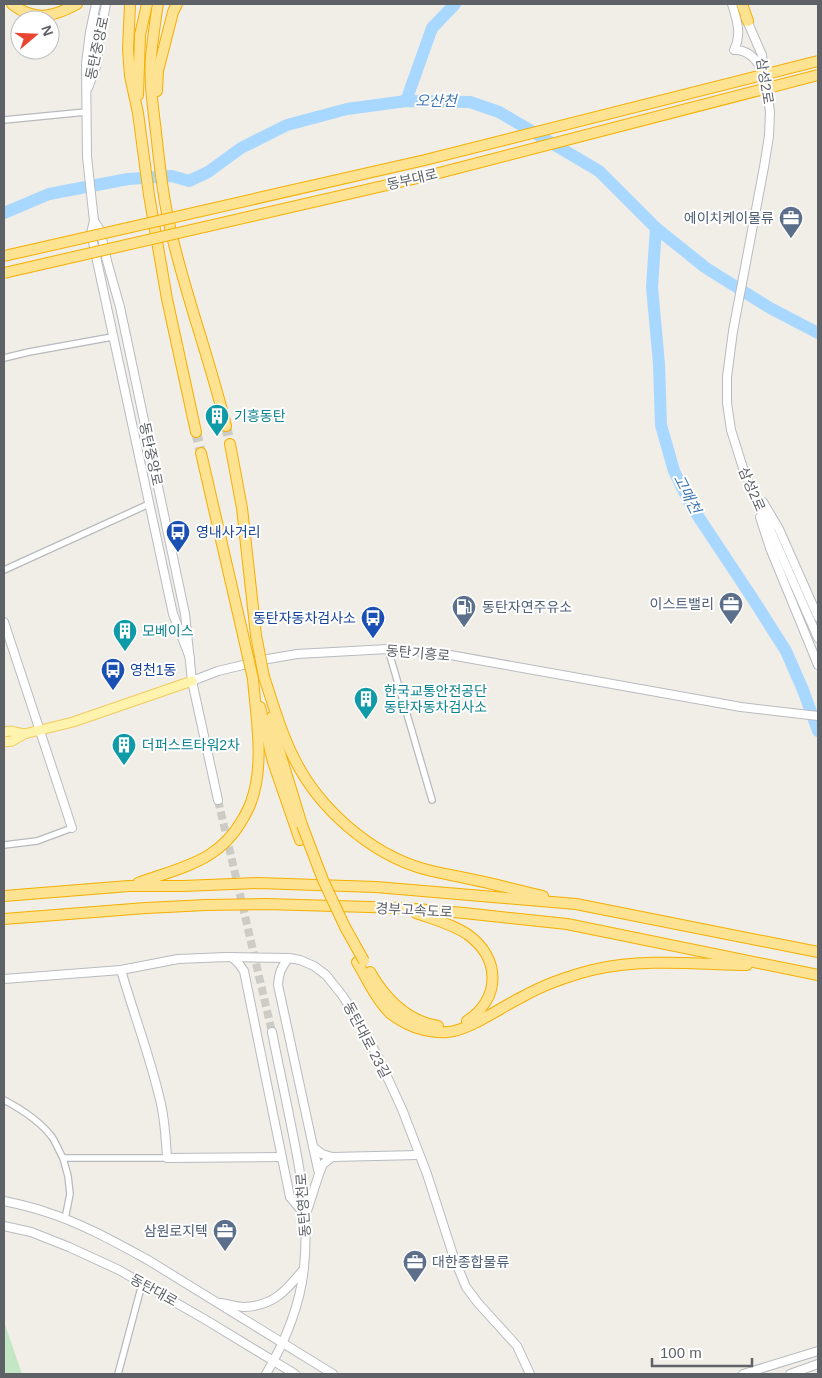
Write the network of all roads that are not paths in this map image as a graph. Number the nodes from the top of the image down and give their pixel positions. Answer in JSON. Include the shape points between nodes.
{"nodes":[{"id":1,"x":12,"y":4,"type":"edge"},
{"id":2,"x":77,"y":4,"type":"edge"},
{"id":3,"x":96,"y":4,"type":"edge"},
{"id":4,"x":106,"y":4,"type":"edge"},
{"id":5,"x":130,"y":4,"type":"edge"},
{"id":6,"x":147,"y":4,"type":"edge"},
{"id":7,"x":158,"y":4,"type":"edge"},
{"id":8,"x":177,"y":4,"type":"edge"},
{"id":9,"x":732,"y":4,"type":"edge"},
{"id":10,"x":740,"y":4,"type":"edge"},
{"id":11,"x":748,"y":21,"type":"joint"},
{"id":12,"x":818,"y":61,"type":"edge"},
{"id":13,"x":818,"y":75,"type":"edge"},
{"id":14,"x":766,"y":78,"type":"junction"},
{"id":15,"x":86,"y":92,"type":"junction"},
{"id":16,"x":86,"y":112,"type":"junction"},
{"id":17,"x":138,"y":113,"type":"junction"},
{"id":18,"x":4,"y":120,"type":"edge"},
{"id":19,"x":156,"y":129,"type":"junction"},
{"id":20,"x":94,"y":221,"type":"junction"},
{"id":21,"x":4,"y":256,"type":"edge"},
{"id":22,"x":4,"y":273,"type":"edge"},
{"id":23,"x":112,"y":337,"type":"junction"},
{"id":24,"x":4,"y":358,"type":"edge"},
{"id":25,"x":226,"y":426,"type":"tunnel mouth"},
{"id":26,"x":196,"y":432,"type":"tunnel mouth"},
{"id":27,"x":230,"y":444,"type":"tunnel mouth"},
{"id":28,"x":200,"y":453,"type":"tunnel mouth"},
{"id":29,"x":743,"y":468,"type":"junction"},
{"id":30,"x":149,"y":504,"type":"junction"},
{"id":31,"x":4,"y":570,"type":"edge"},
{"id":32,"x":818,"y":617,"type":"edge"},
{"id":33,"x":4,"y":622,"type":"edge"},
{"id":34,"x":818,"y":638,"type":"edge"},
{"id":35,"x":388,"y":649,"type":"junction"},
{"id":36,"x":190,"y":658,"type":"junction"},
{"id":37,"x":818,"y":665,"type":"edge"},
{"id":38,"x":264,"y":677,"type":"junction"},
{"id":39,"x":253,"y":679,"type":"junction"},
{"id":40,"x":192,"y":680,"type":"junction"},
{"id":41,"x":818,"y":716,"type":"edge"},
{"id":42,"x":40,"y":730,"type":"junction"},
{"id":43,"x":4,"y":732,"type":"edge"},
{"id":44,"x":24,"y":734,"type":"junction"},
{"id":45,"x":4,"y":742,"type":"edge"},
{"id":46,"x":218,"y":800,"type":"tunnel mouth"},
{"id":47,"x":432,"y":800,"type":"dead end"},
{"id":48,"x":72,"y":828,"type":"joint"},
{"id":49,"x":4,"y":845,"type":"edge"},
{"id":50,"x":129,"y":886,"type":"junction"},
{"id":51,"x":4,"y":896,"type":"edge"},
{"id":52,"x":576,"y":904,"type":"junction"},
{"id":53,"x":404,"y":908,"type":"junction"},
{"id":54,"x":4,"y":919,"type":"edge"},
{"id":55,"x":818,"y":952,"type":"edge"},
{"id":56,"x":232,"y":957,"type":"junction"},
{"id":57,"x":289,"y":958,"type":"junction"},
{"id":58,"x":361,"y":962,"type":"junction"},
{"id":59,"x":777,"y":966,"type":"junction"},
{"id":60,"x":121,"y":970,"type":"junction"},
{"id":61,"x":818,"y":975,"type":"edge"},
{"id":62,"x":4,"y":978,"type":"edge"},
{"id":63,"x":272,"y":1032,"type":"tunnel mouth"},
{"id":64,"x":4,"y":1100,"type":"edge"},
{"id":65,"x":313,"y":1147,"type":"junction"},
{"id":66,"x":420,"y":1154,"type":"junction"},
{"id":67,"x":332,"y":1157,"type":"junction"},
{"id":68,"x":63,"y":1158,"type":"junction"},
{"id":69,"x":167,"y":1158,"type":"junction"},
{"id":70,"x":281,"y":1158,"type":"junction"},
{"id":71,"x":319,"y":1174,"type":"junction"},
{"id":72,"x":4,"y":1201,"type":"edge"},
{"id":73,"x":305,"y":1215,"type":"junction"},
{"id":74,"x":65,"y":1219,"type":"junction"},
{"id":75,"x":4,"y":1226,"type":"edge"},
{"id":76,"x":304,"y":1269,"type":"junction"},
{"id":77,"x":142,"y":1284,"type":"junction"},
{"id":78,"x":217,"y":1302,"type":"junction"},
{"id":79,"x":282,"y":1343,"type":"junction"},
{"id":80,"x":818,"y":1351,"type":"edge"},
{"id":81,"x":274,"y":1361,"type":"junction"},
{"id":82,"x":818,"y":1364,"type":"edge"},
{"id":83,"x":118,"y":1374,"type":"edge"},
{"id":84,"x":266,"y":1374,"type":"edge"},
{"id":85,"x":295,"y":1374,"type":"edge"},
{"id":86,"x":333,"y":1374,"type":"edge"},
{"id":87,"x":530,"y":1374,"type":"edge"},
{"id":88,"x":743,"y":1374,"type":"edge"},
{"id":89,"x":790,"y":1374,"type":"edge"}],
"edges":[{"from":1,"to":2,"type":"highway","via":[[27,14],[38,16],[57,14]]},
{"from":3,"to":15,"type":"street","name":"동탄중앙로","via":[[86,64]]},
{"from":4,"to":15,"type":"street","name":"동탄중앙로","via":[[96,66]]},
{"from":5,"to":17,"type":"highway","via":[[128,49]]},
{"from":6,"to":17,"type":"highway","via":[[140,35]]},
{"from":7,"to":19,"type":"highway","via":[[151,57]]},
{"from":8,"to":19,"type":"highway","via":[[158,71]]},
{"from":9,"to":14,"type":"street","via":[[739,28],[734,50],[752,56]]},
{"from":10,"to":11,"type":"highway"},
{"from":11,"to":14,"type":"street","name":"삼성2로","via":[[762,55]]},
{"from":12,"to":21,"type":"highway","name":"동부대로","bridge":true,"via":[[425,160]]},
{"from":13,"to":22,"type":"highway","name":"동부대로","bridge":true,"via":[[435,174]]},
{"from":14,"to":29,"type":"street","name":"삼성2로","via":[[769,136],[727,377],[731,430]]},
{"from":15,"to":16,"type":"street","name":"동탄중앙로"},
{"from":16,"to":18,"type":"street"},
{"from":16,"to":20,"type":"street","name":"동탄중앙로"},
{"from":17,"to":26,"type":"highway","bridge":true,"via":[[158,248]]},
{"from":19,"to":25,"type":"highway","bridge":true,"via":[[173,242]]},
{"from":20,"to":23,"type":"street","via":[[90,233]]},
{"from":20,"to":36,"type":"street","name":"동탄중앙로","via":[[100,230],[120,307],[183,605]]},
{"from":23,"to":24,"type":"street"},
{"from":23,"to":30,"type":"street"},
{"from":27,"to":38,"type":"highway","bridge":true,"via":[[242,508],[256,636]]},
{"from":28,"to":39,"type":"highway","bridge":true},
{"from":29,"to":32,"type":"street","via":[[779,530]]},
{"from":29,"to":34,"type":"street","name":"삼성2로"},
{"from":29,"to":37,"type":"street","via":[[770,548]]},
{"from":30,"to":31,"type":"street"},
{"from":30,"to":36,"type":"street","via":[[173,614]]},
{"from":33,"to":42,"type":"street"},
{"from":35,"to":40,"type":"street","name":"동탄기흥로","via":[[298,654],[218,671]]},
{"from":35,"to":41,"type":"street","name":"동탄기흥로","via":[[438,653],[741,707]]},
{"from":35,"to":47,"type":"street"},
{"from":36,"to":40,"type":"street","name":"동탄중앙로"},
{"from":38,"to":52,"type":"highway","via":[[289,748],[310,786],[370,845],[424,870]]},
{"from":38,"to":58,"type":"highway","bridge":true,"via":[[276,740],[302,825]]},
{"from":39,"to":50,"type":"highway","via":[[258,772],[252,802],[236,829],[222,846],[197,862]]},
{"from":39,"to":58,"type":"highway","via":[[273,762],[316,882]]},
{"from":40,"to":42,"type":"main road","name":"동탄기흥로","via":[[73,722]]},
{"from":40,"to":46,"type":"street"},
{"from":42,"to":44,"type":"main road","name":"동탄기흥로"},
{"from":42,"to":48,"type":"street"},
{"from":43,"to":44,"type":"main road","name":"동탄기흥로"},
{"from":44,"to":45,"type":"main road","name":"동탄기흥로"},
{"from":48,"to":49,"type":"street","via":[[37,841]]},
{"from":50,"to":51,"type":"highway","name":"경부고속도로"},
{"from":50,"to":52,"type":"highway","name":"경부고속도로","via":[[258,883],[376,887]]},
{"from":52,"to":55,"type":"highway","name":"경부고속도로"},
{"from":53,"to":54,"type":"highway","name":"경부고속도로","via":[[206,905]]},
{"from":53,"to":58,"type":"highway","via":[[466,934],[482,948],[492,974],[492,988],[486,1003],[477,1014],[453,1026],[421,1022],[396,1005]]},
{"from":53,"to":59,"type":"highway","name":"경부고속도로","via":[[567,924]]},
{"from":56,"to":57,"type":"street","name":"동탄대로 23길"},
{"from":56,"to":60,"type":"street","name":"동탄대로 23길","via":[[178,959]]},
{"from":56,"to":70,"type":"street","via":[[244,971]]},
{"from":57,"to":65,"type":"street","via":[[282,966],[278,985]]},
{"from":57,"to":66,"type":"street","name":"동탄대로 23길","via":[[314,966],[342,994],[377,1055]]},
{"from":58,"to":59,"type":"highway","via":[[378,999],[391,1013],[417,1028],[447,1032],[463,1028],[545,986],[592,970],[658,962]]},
{"from":59,"to":61,"type":"highway","name":"경부고속도로"},
{"from":60,"to":62,"type":"street","name":"동탄대로 23길"},
{"from":60,"to":69,"type":"street","via":[[162,1106]]},
{"from":63,"to":73,"type":"street","name":"동탄영천로","via":[[302,1179]]},
{"from":64,"to":68,"type":"street","via":[[35,1120],[52,1137]]},
{"from":65,"to":67,"type":"street"},
{"from":65,"to":71,"type":"street"},
{"from":66,"to":67,"type":"street"},
{"from":66,"to":87,"type":"street","name":"동탄대로 23길","via":[[466,1287],[517,1346]]},
{"from":67,"to":71,"type":"street","via":[[323,1164]]},
{"from":68,"to":69,"type":"street"},
{"from":68,"to":74,"type":"street","via":[[70,1194]]},
{"from":69,"to":70,"type":"street"},
{"from":70,"to":73,"type":"street","via":[[290,1197]]},
{"from":71,"to":73,"type":"street"},
{"from":72,"to":74,"type":"street","name":"동탄대로"},
{"from":73,"to":76,"type":"street","name":"동탄영천로"},
{"from":74,"to":78,"type":"street","name":"동탄대로","via":[[120,1244]]},
{"from":75,"to":77,"type":"street","name":"동탄대로","via":[[31,1232],[69,1247]]},
{"from":76,"to":78,"type":"street","via":[[273,1301],[243,1307]]},
{"from":76,"to":79,"type":"street","name":"동탄영천로","via":[[291,1324]]},
{"from":77,"to":81,"type":"street","name":"동탄대로"},
{"from":77,"to":83,"type":"street"},
{"from":78,"to":79,"type":"street","name":"동탄대로"},
{"from":79,"to":81,"type":"street","name":"동탄영천로"},
{"from":79,"to":86,"type":"street","name":"동탄대로"},
{"from":80,"to":88,"type":"street"},
{"from":81,"to":84,"type":"street","name":"동탄영천로"},
{"from":81,"to":85,"type":"street","name":"동탄대로"},
{"from":82,"to":89,"type":"street"}]}
